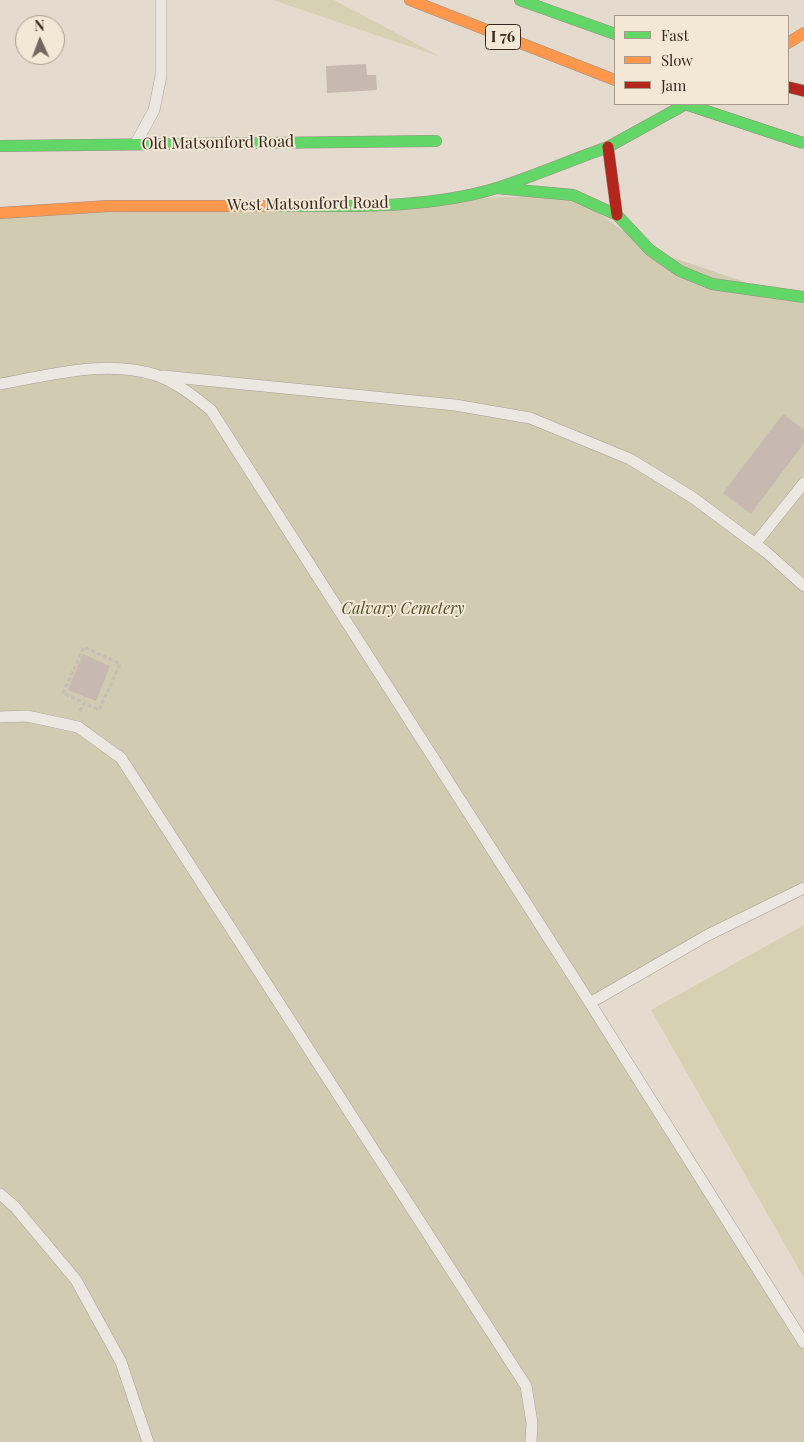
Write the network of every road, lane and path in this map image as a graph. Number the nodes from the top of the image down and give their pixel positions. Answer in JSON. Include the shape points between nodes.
{"nodes":[{"id":1,"x":161,"y":0,"type":"edge"},
{"id":2,"x":410,"y":0,"type":"edge"},
{"id":3,"x":520,"y":0,"type":"edge"},
{"id":4,"x":614,"y":34,"type":"edge"},
{"id":5,"x":804,"y":34,"type":"edge"},
{"id":6,"x":789,"y":42,"type":"edge"},
{"id":7,"x":614,"y":80,"type":"edge"},
{"id":8,"x":789,"y":86,"type":"edge"},
{"id":9,"x":802,"y":91,"type":"edge"},
{"id":10,"x":684,"y":105,"type":"edge"},
{"id":11,"x":689,"y":105,"type":"edge"},
{"id":12,"x":436,"y":141,"type":"dead end"},
{"id":13,"x":803,"y":143,"type":"edge"},
{"id":14,"x":135,"y":144,"type":"junction"},
{"id":15,"x":0,"y":146,"type":"edge"},
{"id":16,"x":608,"y":148,"type":"junction"},
{"id":17,"x":496,"y":188,"type":"junction"},
{"id":18,"x":0,"y":213,"type":"edge"},
{"id":19,"x":617,"y":215,"type":"junction"},
{"id":20,"x":804,"y":297,"type":"edge"},
{"id":21,"x":157,"y":375,"type":"junction"},
{"id":22,"x":0,"y":384,"type":"edge"},
{"id":23,"x":804,"y":483,"type":"edge"},
{"id":24,"x":754,"y":544,"type":"junction"},
{"id":25,"x":804,"y":586,"type":"edge"},
{"id":26,"x":84,"y":703,"type":"junction"},
{"id":27,"x":0,"y":717,"type":"edge"},
{"id":28,"x":51,"y":722,"type":"junction"},
{"id":29,"x":804,"y":888,"type":"edge"},
{"id":30,"x":590,"y":1003,"type":"junction"},
{"id":31,"x":0,"y":1194,"type":"edge"},
{"id":32,"x":804,"y":1343,"type":"edge"},
{"id":33,"x":148,"y":1442,"type":"edge"},
{"id":34,"x":531,"y":1442,"type":"edge"}],
"edges":[{"from":1,"to":14,"type":"lane","via":[[161,76],[154,110]]},
{"from":2,"to":7,"type":"main road","number":"I 76"},
{"from":3,"to":4,"type":"main road","number":"I 76"},
{"from":5,"to":6,"type":"main road"},
{"from":8,"to":9,"type":"main road"},
{"from":10,"to":16,"type":"main road","name":"West Matsonford Road"},
{"from":11,"to":13,"type":"main road","bridge":true},
{"from":12,"to":14,"type":"main road","name":"Old Matsonford Road"},
{"from":14,"to":15,"type":"main road","name":"Old Matsonford Road"},
{"from":16,"to":17,"type":"main road","name":"West Matsonford Road"},
{"from":16,"to":19,"type":"main road"},
{"from":17,"to":18,"type":"main road","name":"West Matsonford Road","via":[[432,201],[351,206],[108,206]]},
{"from":17,"to":19,"type":"main road","via":[[573,195]]},
{"from":19,"to":20,"type":"main road","via":[[650,250],[680,271],[712,284]]},
{"from":21,"to":22,"type":"lane","via":[[119,369],[74,370]]},
{"from":21,"to":24,"type":"lane","via":[[455,404],[530,418],[630,459],[692,497]]},
{"from":21,"to":30,"type":"lane","via":[[189,392],[211,410]]},
{"from":23,"to":24,"type":"lane"},
{"from":24,"to":25,"type":"lane"},
{"from":26,"to":26,"type":"path","via":[[99,710],[120,664],[84,647],[63,693]]},
{"from":26,"to":28,"type":"path","via":[[78,717]]},
{"from":27,"to":28,"type":"lane","via":[[27,716]]},
{"from":28,"to":34,"type":"lane","via":[[78,728],[121,758],[526,1386],[532,1423]]},
{"from":29,"to":30,"type":"lane","via":[[708,936]]},
{"from":30,"to":32,"type":"lane"},
{"from":31,"to":33,"type":"lane","via":[[16,1207],[76,1280],[122,1362]]}]}
